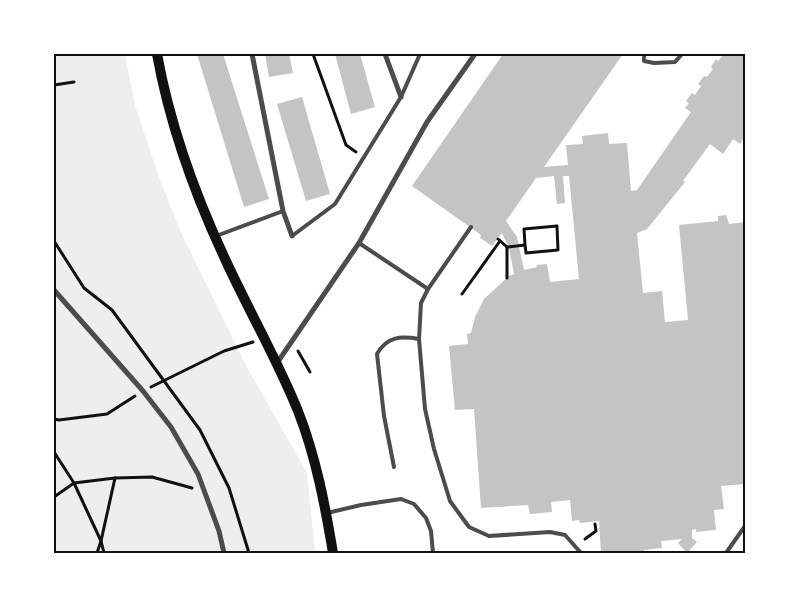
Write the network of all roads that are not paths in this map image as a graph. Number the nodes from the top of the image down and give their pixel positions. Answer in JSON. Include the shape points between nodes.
{"nodes":[{"id":1,"x":156,"y":54,"type":"edge"},
{"id":2,"x":252,"y":54,"type":"edge"},
{"id":3,"x":385,"y":54,"type":"edge"},
{"id":4,"x":420,"y":54,"type":"edge"},
{"id":5,"x":475,"y":54,"type":"edge"},
{"id":6,"x":644,"y":54,"type":"edge"},
{"id":7,"x":682,"y":54,"type":"edge"},
{"id":8,"x":401,"y":97,"type":"junction"},
{"id":9,"x":283,"y":212,"type":"junction"},
{"id":10,"x":470,"y":228,"type":"dead end"},
{"id":11,"x":216,"y":236,"type":"junction"},
{"id":12,"x":292,"y":236,"type":"joint"},
{"id":13,"x":359,"y":243,"type":"junction"},
{"id":14,"x":428,"y":289,"type":"junction"},
{"id":15,"x":54,"y":290,"type":"edge"},
{"id":16,"x":419,"y":339,"type":"junction"},
{"id":17,"x":276,"y":364,"type":"junction"},
{"id":18,"x":394,"y":467,"type":"dead end"},
{"id":19,"x":327,"y":513,"type":"junction"},
{"id":20,"x":745,"y":526,"type":"edge"},
{"id":21,"x":224,"y":553,"type":"edge"},
{"id":22,"x":333,"y":553,"type":"edge"},
{"id":23,"x":433,"y":553,"type":"edge"},
{"id":24,"x":581,"y":553,"type":"edge"},
{"id":25,"x":726,"y":553,"type":"edge"}],
"edges":[{"from":1,"to":11,"type":"main road","via":[[181,150]]},
{"from":2,"to":9,"type":"street"},
{"from":3,"to":8,"type":"street"},
{"from":4,"to":8,"type":"lane"},
{"from":5,"to":13,"type":"street","via":[[428,122]]},
{"from":6,"to":7,"type":"lane","via":[[644,61],[654,63],[675,62]]},
{"from":8,"to":12,"type":"lane","via":[[335,204]]},
{"from":9,"to":11,"type":"lane"},
{"from":9,"to":12,"type":"street"},
{"from":10,"to":14,"type":"lane"},
{"from":11,"to":17,"type":"main road"},
{"from":13,"to":14,"type":"lane"},
{"from":13,"to":17,"type":"street"},
{"from":14,"to":16,"type":"lane","via":[[421,303]]},
{"from":15,"to":21,"type":"street","via":[[171,427],[198,474]]},
{"from":16,"to":18,"type":"lane","via":[[394,338],[382,344],[377,354]]},
{"from":16,"to":24,"type":"lane","via":[[425,409],[434,449],[450,501],[469,527],[489,536],[550,532],[565,535]]},
{"from":17,"to":19,"type":"main road","via":[[298,411]]},
{"from":19,"to":22,"type":"main road"},
{"from":19,"to":23,"type":"lane","via":[[401,499],[414,504],[426,518]]},
{"from":20,"to":25,"type":"lane"}]}
